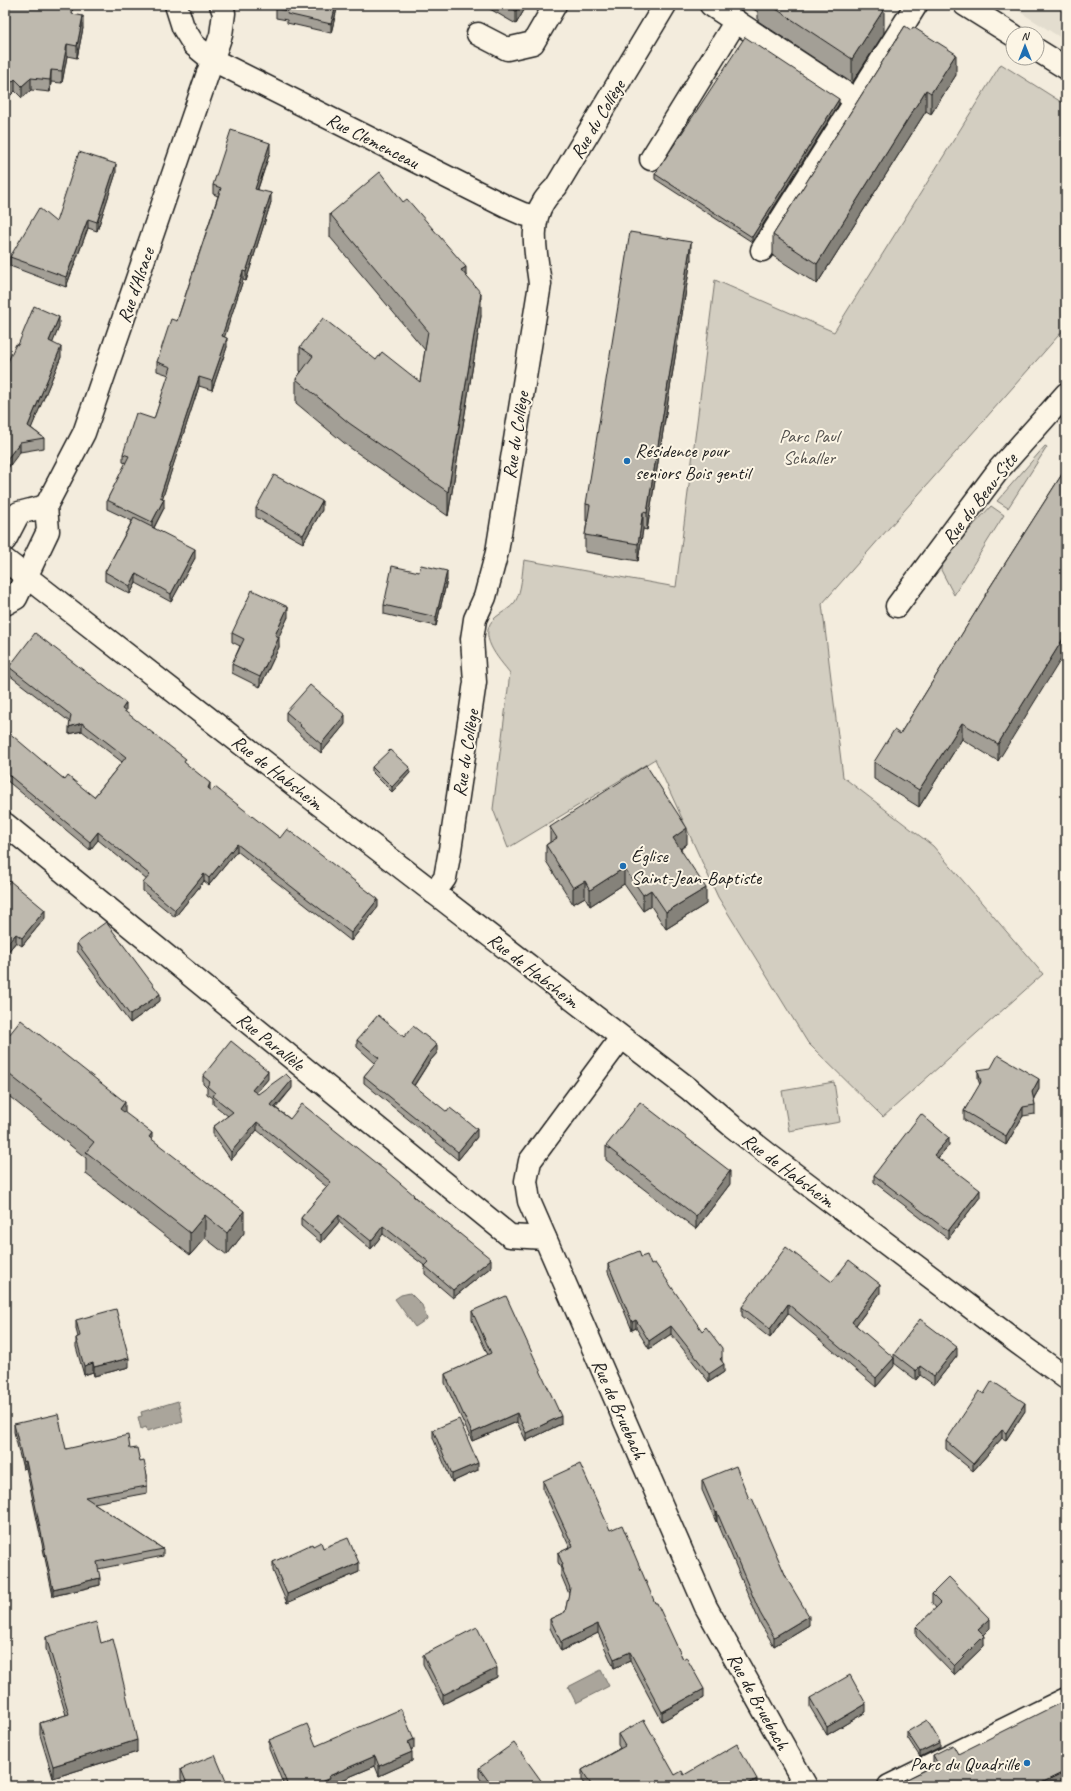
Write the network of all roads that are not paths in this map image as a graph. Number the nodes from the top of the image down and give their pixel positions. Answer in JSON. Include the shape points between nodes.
{"nodes":[{"id":1,"x":176,"y":5,"type":"edge"},
{"id":2,"x":221,"y":5,"type":"edge"},
{"id":3,"x":555,"y":5,"type":"edge"},
{"id":4,"x":665,"y":5,"type":"edge"},
{"id":5,"x":711,"y":5,"type":"edge"},
{"id":6,"x":916,"y":5,"type":"edge"},
{"id":7,"x":965,"y":5,"type":"edge"},
{"id":8,"x":736,"y":21,"type":"junction"},
{"id":9,"x":1005,"y":30,"type":"edge"},
{"id":10,"x":478,"y":34,"type":"dead end"},
{"id":11,"x":1045,"y":55,"type":"edge"},
{"id":12,"x":211,"y":59,"type":"junction"},
{"id":13,"x":1066,"y":68,"type":"edge"},
{"id":14,"x":856,"y":100,"type":"junction"},
{"id":15,"x":652,"y":159,"type":"dead end"},
{"id":16,"x":536,"y":217,"type":"junction"},
{"id":17,"x":762,"y":250,"type":"dead end"},
{"id":18,"x":1066,"y":394,"type":"edge"},
{"id":19,"x":46,"y":506,"type":"junction"},
{"id":20,"x":5,"y":540,"type":"edge"},
{"id":21,"x":5,"y":560,"type":"edge"},
{"id":22,"x":27,"y":576,"type":"junction"},
{"id":23,"x":5,"y":604,"type":"edge"},
{"id":24,"x":896,"y":606,"type":"dead end"},
{"id":25,"x":5,"y":824,"type":"edge"},
{"id":26,"x":434,"y":893,"type":"junction"},
{"id":27,"x":621,"y":1038,"type":"junction"},
{"id":28,"x":545,"y":1238,"type":"junction"},
{"id":29,"x":1066,"y":1378,"type":"edge"},
{"id":30,"x":1066,"y":1699,"type":"edge"},
{"id":31,"x":806,"y":1786,"type":"edge"},
{"id":32,"x":889,"y":1786,"type":"edge"}],
"edges":[{"from":1,"to":12,"type":"street","via":[[183,27],[194,45]]},
{"from":2,"to":12,"type":"street","name":"Rue d'Alsace","via":[[224,13],[221,35]]},
{"from":3,"to":10,"type":"street","via":[[533,43],[506,50]]},
{"from":4,"to":16,"type":"street","name":"Rue du Collège"},
{"from":5,"to":8,"type":"street"},
{"from":6,"to":14,"type":"street"},
{"from":7,"to":9,"type":"street"},
{"from":8,"to":14,"type":"street"},
{"from":8,"to":15,"type":"street"},
{"from":11,"to":13,"type":"street"},
{"from":12,"to":16,"type":"street","name":"Rue Clemenceau","via":[[507,207]]},
{"from":12,"to":19,"type":"street","name":"Rue d'Alsace","via":[[84,433]]},
{"from":14,"to":17,"type":"street"},
{"from":16,"to":26,"type":"street","name":"Rue du Collège","via":[[535,243],[540,284],[497,552],[485,597],[475,619],[472,639],[475,682],[450,850],[445,878]]},
{"from":18,"to":24,"type":"street","name":"Rue du Beau-Site","via":[[1000,468]]},
{"from":19,"to":20,"type":"street","via":[[19,513]]},
{"from":19,"to":22,"type":"street","via":[[48,531]]},
{"from":21,"to":22,"type":"street","name":"Rue de Habsheim"},
{"from":22,"to":23,"type":"street","via":[[16,598]]},
{"from":22,"to":26,"type":"street","name":"Rue de Habsheim"},
{"from":25,"to":28,"type":"street","name":"Rue Parallèle","via":[[510,1236]]},
{"from":26,"to":27,"type":"street","name":"Rue de Habsheim"},
{"from":27,"to":28,"type":"street","name":"Rue de Bruebach","via":[[530,1161],[526,1180],[529,1201]]},
{"from":27,"to":29,"type":"street","name":"Rue de Habsheim","via":[[689,1089],[769,1155]]},
{"from":28,"to":31,"type":"street","name":"Rue de Bruebach","via":[[706,1607]]},
{"from":30,"to":32,"type":"street"}]}
